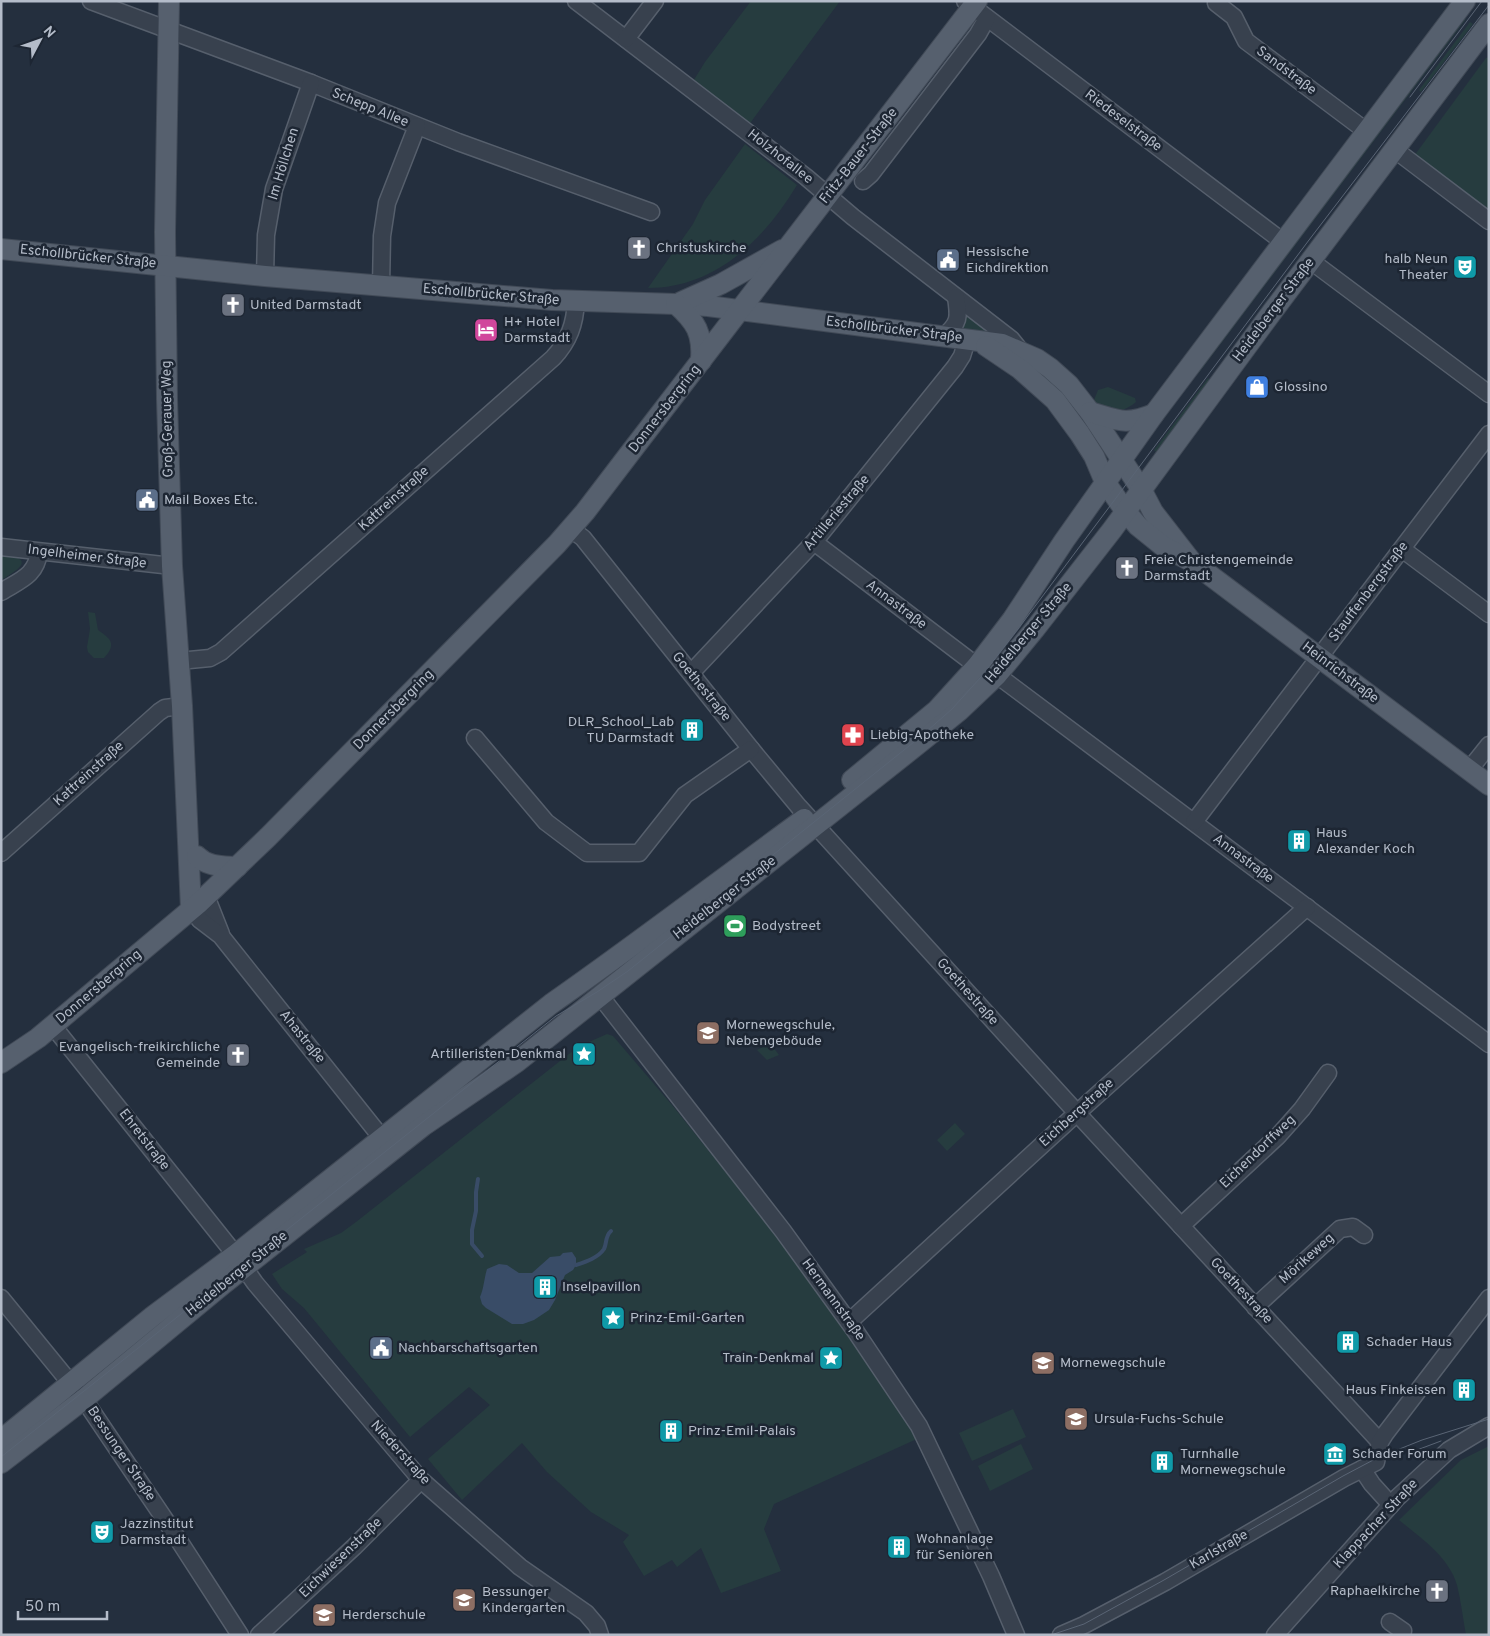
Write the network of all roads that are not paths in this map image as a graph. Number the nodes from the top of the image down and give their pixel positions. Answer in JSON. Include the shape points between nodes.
{"nodes":[{"id":1,"x":91,"y":1,"type":"edge"},
{"id":2,"x":169,"y":1,"type":"edge"},
{"id":3,"x":576,"y":1,"type":"edge"},
{"id":4,"x":655,"y":1,"type":"edge"},
{"id":5,"x":1465,"y":1,"type":"edge"},
{"id":6,"x":1216,"y":3,"type":"dead end"},
{"id":7,"x":975,"y":7,"type":"edge"},
{"id":8,"x":1489,"y":24,"type":"edge"},
{"id":9,"x":169,"y":30,"type":"junction"},
{"id":10,"x":626,"y":39,"type":"junction"},
{"id":11,"x":1489,"y":46,"type":"edge"},
{"id":12,"x":311,"y":84,"type":"junction"},
{"id":13,"x":1429,"y":104,"type":"junction"},
{"id":14,"x":417,"y":126,"type":"junction"},
{"id":15,"x":1366,"y":131,"type":"junction"},
{"id":16,"x":1394,"y":150,"type":"junction"},
{"id":17,"x":863,"y":181,"type":"dead end"},
{"id":18,"x":828,"y":195,"type":"junction"},
{"id":19,"x":650,"y":212,"type":"dead end"},
{"id":20,"x":1489,"y":221,"type":"edge"},
{"id":21,"x":1282,"y":242,"type":"junction"},
{"id":22,"x":790,"y":245,"type":"junction"},
{"id":23,"x":1,"y":249,"type":"edge"},
{"id":24,"x":1311,"y":261,"type":"junction"},
{"id":25,"x":165,"y":265,"type":"junction"},
{"id":26,"x":265,"y":276,"type":"junction"},
{"id":27,"x":380,"y":286,"type":"junction"},
{"id":28,"x":956,"y":297,"type":"junction"},
{"id":29,"x":576,"y":301,"type":"junction"},
{"id":30,"x":676,"y":304,"type":"junction"},
{"id":31,"x":740,"y":310,"type":"junction"},
{"id":32,"x":943,"y":337,"type":"junction"},
{"id":33,"x":974,"y":341,"type":"junction"},
{"id":34,"x":1021,"y":351,"type":"junction"},
{"id":35,"x":701,"y":361,"type":"junction"},
{"id":36,"x":1489,"y":394,"type":"edge"},
{"id":37,"x":1090,"y":412,"type":"junction"},
{"id":38,"x":1154,"y":414,"type":"junction"},
{"id":39,"x":1489,"y":434,"type":"edge"},
{"id":40,"x":1121,"y":459,"type":"junction"},
{"id":41,"x":1105,"y":482,"type":"junction"},
{"id":42,"x":1141,"y":490,"type":"junction"},
{"id":43,"x":1126,"y":512,"type":"junction"},
{"id":44,"x":571,"y":529,"type":"junction"},
{"id":45,"x":814,"y":542,"type":"junction"},
{"id":46,"x":1,"y":547,"type":"edge"},
{"id":47,"x":1402,"y":549,"type":"junction"},
{"id":48,"x":39,"y":552,"type":"junction"},
{"id":49,"x":1191,"y":561,"type":"junction"},
{"id":50,"x":172,"y":566,"type":"junction"},
{"id":51,"x":1,"y":592,"type":"edge"},
{"id":52,"x":1489,"y":614,"type":"edge"},
{"id":53,"x":1319,"y":657,"type":"junction"},
{"id":54,"x":179,"y":661,"type":"junction"},
{"id":55,"x":977,"y":666,"type":"junction"},
{"id":56,"x":691,"y":673,"type":"junction"},
{"id":57,"x":998,"y":675,"type":"junction"},
{"id":58,"x":182,"y":706,"type":"junction"},
{"id":59,"x":475,"y":738,"type":"dead end"},
{"id":60,"x":1489,"y":745,"type":"edge"},
{"id":61,"x":751,"y":749,"type":"junction"},
{"id":62,"x":1469,"y":770,"type":"junction"},
{"id":63,"x":1489,"y":785,"type":"edge"},
{"id":64,"x":812,"y":821,"type":"junction"},
{"id":65,"x":1194,"y":822,"type":"junction"},
{"id":66,"x":189,"y":836,"type":"junction"},
{"id":67,"x":1,"y":853,"type":"edge"},
{"id":68,"x":197,"y":856,"type":"junction"},
{"id":69,"x":237,"y":867,"type":"junction"},
{"id":70,"x":198,"y":903,"type":"junction"},
{"id":71,"x":1307,"y":907,"type":"junction"},
{"id":72,"x":588,"y":979,"type":"junction"},
{"id":73,"x":601,"y":997,"type":"junction"},
{"id":74,"x":53,"y":1026,"type":"junction"},
{"id":75,"x":1489,"y":1044,"type":"edge"},
{"id":76,"x":1,"y":1063,"type":"edge"},
{"id":77,"x":1328,"y":1072,"type":"dead end"},
{"id":78,"x":1077,"y":1113,"type":"junction"},
{"id":79,"x":387,"y":1144,"type":"junction"},
{"id":80,"x":1180,"y":1226,"type":"junction"},
{"id":81,"x":1364,"y":1235,"type":"dead end"},
{"id":82,"x":239,"y":1261,"type":"junction"},
{"id":83,"x":1,"y":1298,"type":"edge"},
{"id":84,"x":1489,"y":1298,"type":"edge"},
{"id":85,"x":1255,"y":1307,"type":"junction"},
{"id":86,"x":849,"y":1322,"type":"junction"},
{"id":87,"x":72,"y":1383,"type":"junction"},
{"id":88,"x":84,"y":1399,"type":"junction"},
{"id":89,"x":1489,"y":1426,"type":"edge"},
{"id":90,"x":1,"y":1440,"type":"edge"},
{"id":91,"x":1380,"y":1442,"type":"junction"},
{"id":92,"x":1,"y":1463,"type":"edge"},
{"id":93,"x":1369,"y":1466,"type":"junction"},
{"id":94,"x":421,"y":1480,"type":"junction"},
{"id":95,"x":1391,"y":1505,"type":"junction"},
{"id":96,"x":1390,"y":1622,"type":"dead end"},
{"id":97,"x":233,"y":1633,"type":"edge"},
{"id":98,"x":259,"y":1635,"type":"edge"},
{"id":99,"x":600,"y":1635,"type":"edge"},
{"id":100,"x":1016,"y":1635,"type":"edge"},
{"id":101,"x":1061,"y":1635,"type":"edge"},
{"id":102,"x":1275,"y":1635,"type":"edge"},
{"id":103,"x":1402,"y":1635,"type":"edge"}],
"edges":[{"from":1,"to":9,"type":"street","name":"Schepp Allee"},
{"from":2,"to":9,"type":"main road","name":"Groß-Gerauer Weg"},
{"from":3,"to":10,"type":"street","name":"Holzhofallee"},
{"from":4,"to":10,"type":"street"},
{"from":5,"to":15,"type":"main road","name":"Heidelberger Straße"},
{"from":6,"to":15,"type":"street","name":"Sandstraße","via":[[1234,17],[1246,41]]},
{"from":7,"to":17,"type":"street","name":"Fritz-Bauer-Straße","via":[[972,42]]},
{"from":7,"to":18,"type":"main road","name":"Fritz-Bauer-Straße"},
{"from":7,"to":21,"type":"street","name":"Riedeselstraße"},
{"from":8,"to":13,"type":"main road","name":"Heidelberger Straße"},
{"from":9,"to":12,"type":"street","name":"Schepp Allee"},
{"from":9,"to":25,"type":"main road","name":"Groß-Gerauer Weg"},
{"from":10,"to":18,"type":"street","name":"Holzhofallee"},
{"from":11,"to":13,"type":"main road","via":[[1450,94]]},
{"from":12,"to":14,"type":"street","name":"Schepp Allee"},
{"from":12,"to":26,"type":"street","name":"Im Höllchen","via":[[274,189],[266,234]]},
{"from":13,"to":16,"type":"main road","name":"Heidelberger Straße"},
{"from":14,"to":19,"type":"street","name":"Schepp Allee"},
{"from":14,"to":27,"type":"street","via":[[387,203]]},
{"from":15,"to":21,"type":"main road","name":"Heidelberger Straße"},
{"from":16,"to":20,"type":"street"},
{"from":16,"to":24,"type":"main road","name":"Heidelberger Straße"},
{"from":18,"to":22,"type":"main road","name":"Fritz-Bauer-Straße"},
{"from":18,"to":28,"type":"street","name":"Holzhofallee"},
{"from":21,"to":38,"type":"main road","name":"Heidelberger Straße"},
{"from":22,"to":30,"type":"main road","via":[[721,284]]},
{"from":22,"to":31,"type":"main road","name":"Fritz-Bauer-Straße"},
{"from":23,"to":25,"type":"main road","name":"Eschollbrücker Straße"},
{"from":24,"to":36,"type":"street"},
{"from":24,"to":42,"type":"main road","name":"Heidelberger Straße"},
{"from":25,"to":26,"type":"main road","name":"Eschollbrücker Straße"},
{"from":25,"to":50,"type":"main road","name":"Groß-Gerauer Weg"},
{"from":26,"to":27,"type":"main road","name":"Eschollbrücker Straße"},
{"from":27,"to":29,"type":"main road","name":"Eschollbrücker Straße"},
{"from":28,"to":32,"type":"street","via":[[956,324]]},
{"from":28,"to":34,"type":"street","name":"Holzhofallee"},
{"from":29,"to":30,"type":"main road","name":"Eschollbrücker Straße"},
{"from":29,"to":54,"type":"street","name":"Kattreinstraße","via":[[571,331],[553,358],[221,652],[205,659]]},
{"from":30,"to":31,"type":"main road","name":"Eschollbrücker Straße"},
{"from":30,"to":35,"type":"main road","via":[[700,334]]},
{"from":31,"to":32,"type":"main road","name":"Eschollbrücker Straße"},
{"from":31,"to":35,"type":"main road","name":"Donnersbergring"},
{"from":32,"to":33,"type":"main road","name":"Eschollbrücker Straße"},
{"from":33,"to":34,"type":"main road","name":"Eschollbrücker Straße","via":[[1002,344]]},
{"from":33,"to":41,"type":"main road","name":"Eschollbrücker Straße","via":[[1020,369],[1055,400],[1094,456]]},
{"from":33,"to":45,"type":"street","name":"Artilleriestraße"},
{"from":34,"to":37,"type":"main road","name":"Eschollbrücker Straße","via":[[1050,368],[1069,385]]},
{"from":35,"to":44,"type":"main road","name":"Donnersbergring"},
{"from":37,"to":38,"type":"main road","via":[[1121,421],[1138,421]]},
{"from":37,"to":40,"type":"main road","name":"Eschollbrücker Straße"},
{"from":38,"to":40,"type":"main road","name":"Heidelberger Straße"},
{"from":39,"to":47,"type":"street","name":"Stauffenbergstraße"},
{"from":40,"to":41,"type":"main road","name":"Heidelberger Straße"},
{"from":40,"to":42,"type":"main road","name":"Heinrichstraße"},
{"from":41,"to":43,"type":"main road","name":"Heinrichstraße"},
{"from":41,"to":55,"type":"main road","name":"Heidelberger Straße"},
{"from":42,"to":43,"type":"main road","name":"Heidelberger Straße"},
{"from":42,"to":49,"type":"main road","name":"Heinrichstraße","via":[[1153,512]]},
{"from":43,"to":49,"type":"main road","name":"Heinrichstraße","via":[[1164,548]]},
{"from":43,"to":57,"type":"main road","name":"Heidelberger Straße"},
{"from":44,"to":56,"type":"street","name":"Goethestraße","via":[[589,546]]},
{"from":44,"to":69,"type":"main road","name":"Donnersbergring"},
{"from":45,"to":55,"type":"street","name":"Annastraße"},
{"from":45,"to":56,"type":"street","name":"Artilleriestraße"},
{"from":46,"to":48,"type":"street","name":"Ingelheimer Straße"},
{"from":47,"to":52,"type":"street"},
{"from":47,"to":53,"type":"street","name":"Stauffenbergstraße"},
{"from":48,"to":50,"type":"street","name":"Ingelheimer Straße"},
{"from":48,"to":51,"type":"street","via":[[34,570]]},
{"from":49,"to":53,"type":"main road","name":"Heinrichstraße"},
{"from":50,"to":54,"type":"main road","name":"Groß-Gerauer Weg"},
{"from":53,"to":62,"type":"main road","name":"Heinrichstraße"},
{"from":53,"to":65,"type":"street","name":"Stauffenbergstraße"},
{"from":54,"to":58,"type":"main road","name":"Groß-Gerauer Weg"},
{"from":55,"to":64,"type":"main road","name":"Heidelberger Straße","via":[[937,710]]},
{"from":56,"to":61,"type":"street","name":"Goethestraße"},
{"from":57,"to":64,"type":"main road","name":"Heidelberger Straße","via":[[960,711]]},
{"from":57,"to":65,"type":"street","name":"Annastraße"},
{"from":58,"to":66,"type":"main road","name":"Groß-Gerauer Weg"},
{"from":58,"to":67,"type":"street","name":"Kattreinstraße","via":[[159,712]]},
{"from":59,"to":61,"type":"street","via":[[546,822],[587,853],[639,853],[685,795]]},
{"from":60,"to":62,"type":"street"},
{"from":61,"to":64,"type":"street","name":"Goethestraße"},
{"from":62,"to":63,"type":"main road","name":"Heinrichstraße"},
{"from":64,"to":72,"type":"main road","name":"Heidelberger Straße","via":[[676,912]]},
{"from":64,"to":73,"type":"main road","name":"Heidelberger Straße"},
{"from":64,"to":78,"type":"street","name":"Goethestraße"},
{"from":65,"to":71,"type":"street","name":"Annastraße"},
{"from":66,"to":68,"type":"main road","name":"Groß-Gerauer Weg"},
{"from":66,"to":70,"type":"main road","name":"Groß-Gerauer Weg","via":[[187,850]]},
{"from":68,"to":69,"type":"main road","via":[[206,864]]},
{"from":68,"to":70,"type":"main road","name":"Groß-Gerauer Weg"},
{"from":69,"to":70,"type":"main road","name":"Donnersbergring"},
{"from":70,"to":74,"type":"main road","name":"Donnersbergring"},
{"from":70,"to":79,"type":"street","name":"Ahastraße"},
{"from":71,"to":75,"type":"street","name":"Annastraße"},
{"from":71,"to":78,"type":"street","name":"Eichbergstraße"},
{"from":72,"to":73,"type":"main road"},
{"from":72,"to":79,"type":"main road","name":"Heidelberger Straße","via":[[551,1004]]},
{"from":73,"to":79,"type":"main road","name":"Heidelberger Straße","via":[[517,1062],[423,1126]]},
{"from":73,"to":86,"type":"street","name":"Hermannstraße"},
{"from":74,"to":76,"type":"main road","name":"Donnersbergring"},
{"from":74,"to":82,"type":"street","name":"Ehretstraße"},
{"from":77,"to":80,"type":"street","name":"Eichendorffweg","via":[[1278,1136]]},
{"from":78,"to":80,"type":"street","name":"Goethestraße"},
{"from":78,"to":86,"type":"street","name":"Eichbergstraße"},
{"from":79,"to":82,"type":"main road","name":"Heidelberger Straße"},
{"from":80,"to":85,"type":"street","name":"Goethestraße"},
{"from":81,"to":85,"type":"street","name":"Mörikeweg","via":[[1353,1227],[1340,1229]]},
{"from":82,"to":87,"type":"main road","name":"Heidelberger Straße","via":[[153,1316]]},
{"from":82,"to":88,"type":"main road","name":"Heidelberger Straße"},
{"from":82,"to":94,"type":"street","name":"Niederstraße"},
{"from":83,"to":87,"type":"street"},
{"from":84,"to":91,"type":"street"},
{"from":85,"to":91,"type":"street","name":"Goethestraße"},
{"from":86,"to":100,"type":"street","name":"Hermannstraße","via":[[918,1426],[992,1576]]},
{"from":87,"to":88,"type":"street"},
{"from":87,"to":90,"type":"main road","name":"Heidelberger Straße"},
{"from":88,"to":92,"type":"main road","name":"Heidelberger Straße"},
{"from":88,"to":97,"type":"street","name":"Bessunger Straße","via":[[176,1536]]},
{"from":89,"to":95,"type":"street","name":"Klappacher Straße","via":[[1449,1450]]},
{"from":91,"to":93,"type":"street"},
{"from":93,"to":95,"type":"street","via":[[1372,1484]]},
{"from":93,"to":101,"type":"street","name":"Karlstraße","via":[[1157,1587]]},
{"from":94,"to":98,"type":"street","name":"Eichwiesenstraße"},
{"from":94,"to":99,"type":"street","name":"Niederstraße","via":[[520,1568],[586,1613]]},
{"from":95,"to":102,"type":"street","name":"Klappacher Straße"},
{"from":96,"to":103,"type":"street","via":[[1403,1631]]}]}
